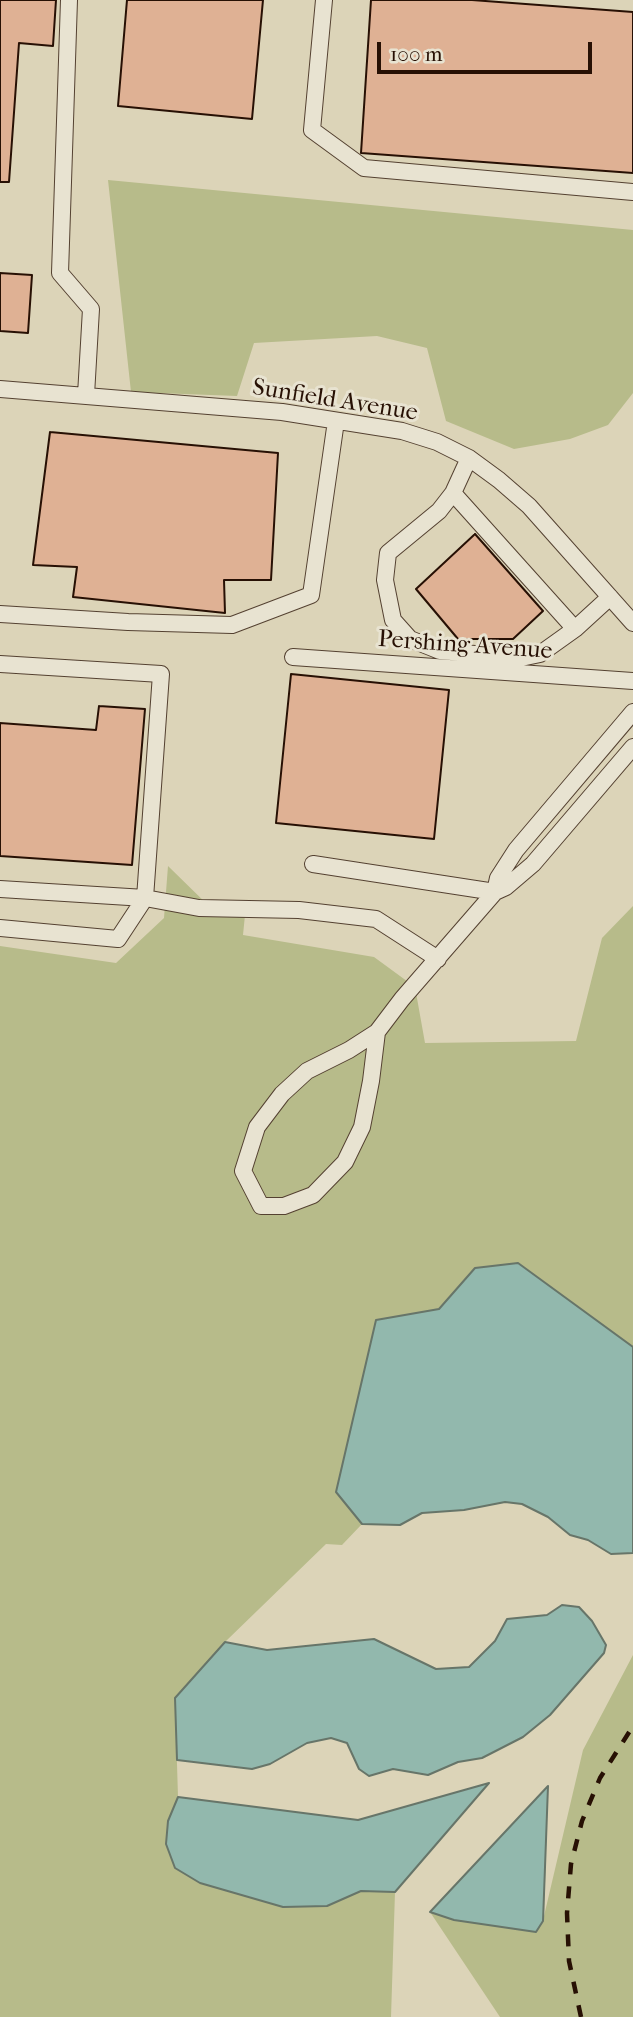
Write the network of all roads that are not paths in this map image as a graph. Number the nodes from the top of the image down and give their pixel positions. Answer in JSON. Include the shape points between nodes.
{"nodes":[{"id":1,"x":69,"y":0,"type":"edge"},
{"id":2,"x":324,"y":0,"type":"edge"},
{"id":3,"x":633,"y":192,"type":"edge"},
{"id":4,"x":0,"y":389,"type":"edge"},
{"id":5,"x":86,"y":395,"type":"junction"},
{"id":6,"x":336,"y":421,"type":"junction"},
{"id":7,"x":469,"y":458,"type":"junction"},
{"id":8,"x":453,"y":493,"type":"junction"},
{"id":9,"x":610,"y":597,"type":"junction"},
{"id":10,"x":0,"y":614,"type":"edge"},
{"id":11,"x":633,"y":622,"type":"edge"},
{"id":12,"x":575,"y":629,"type":"junction"},
{"id":13,"x":293,"y":657,"type":"dead end"},
{"id":14,"x":0,"y":664,"type":"edge"},
{"id":15,"x":633,"y":681,"type":"edge"},
{"id":16,"x":633,"y":712,"type":"edge"},
{"id":17,"x":633,"y":747,"type":"edge"},
{"id":18,"x":313,"y":864,"type":"dead end"},
{"id":19,"x":0,"y":889,"type":"edge"},
{"id":20,"x":495,"y":892,"type":"junction"},
{"id":21,"x":145,"y":898,"type":"junction"},
{"id":22,"x":0,"y":928,"type":"edge"},
{"id":23,"x":438,"y":959,"type":"junction"},
{"id":24,"x":377,"y":1032,"type":"junction"}],
"edges":[{"from":1,"to":5,"type":"street","via":[[60,273],[91,309]]},
{"from":2,"to":3,"type":"street","via":[[312,130],[364,168]]},
{"from":4,"to":5,"type":"street","name":"Sunfield Avenue"},
{"from":5,"to":6,"type":"street","name":"Sunfield Avenue"},
{"from":6,"to":7,"type":"street","name":"Sunfield Avenue","via":[[402,431]]},
{"from":6,"to":10,"type":"street","via":[[311,594],[232,625]]},
{"from":7,"to":8,"type":"street"},
{"from":7,"to":9,"type":"street","name":"Sunfield Avenue","via":[[528,506]]},
{"from":8,"to":12,"type":"street"},
{"from":8,"to":12,"type":"street","via":[[439,511],[388,553],[385,580],[393,620],[410,639],[440,651],[521,658],[540,654]]},
{"from":9,"to":11,"type":"street","name":"Sunfield Avenue"},
{"from":9,"to":12,"type":"street"},
{"from":13,"to":15,"type":"street","name":"Pershing Avenue"},
{"from":14,"to":21,"type":"street","via":[[160,674]]},
{"from":16,"to":20,"type":"street","via":[[516,850],[498,878]]},
{"from":17,"to":20,"type":"street","via":[[533,864]]},
{"from":18,"to":20,"type":"street"},
{"from":19,"to":21,"type":"street"},
{"from":20,"to":23,"type":"street"},
{"from":21,"to":22,"type":"street","via":[[118,939]]},
{"from":21,"to":23,"type":"street","via":[[199,908],[299,910],[376,919]]},
{"from":23,"to":24,"type":"street"},
{"from":24,"to":24,"type":"street","via":[[307,1070],[257,1127],[243,1171],[261,1206],[284,1206],[313,1195],[345,1162],[362,1127]]}]}
